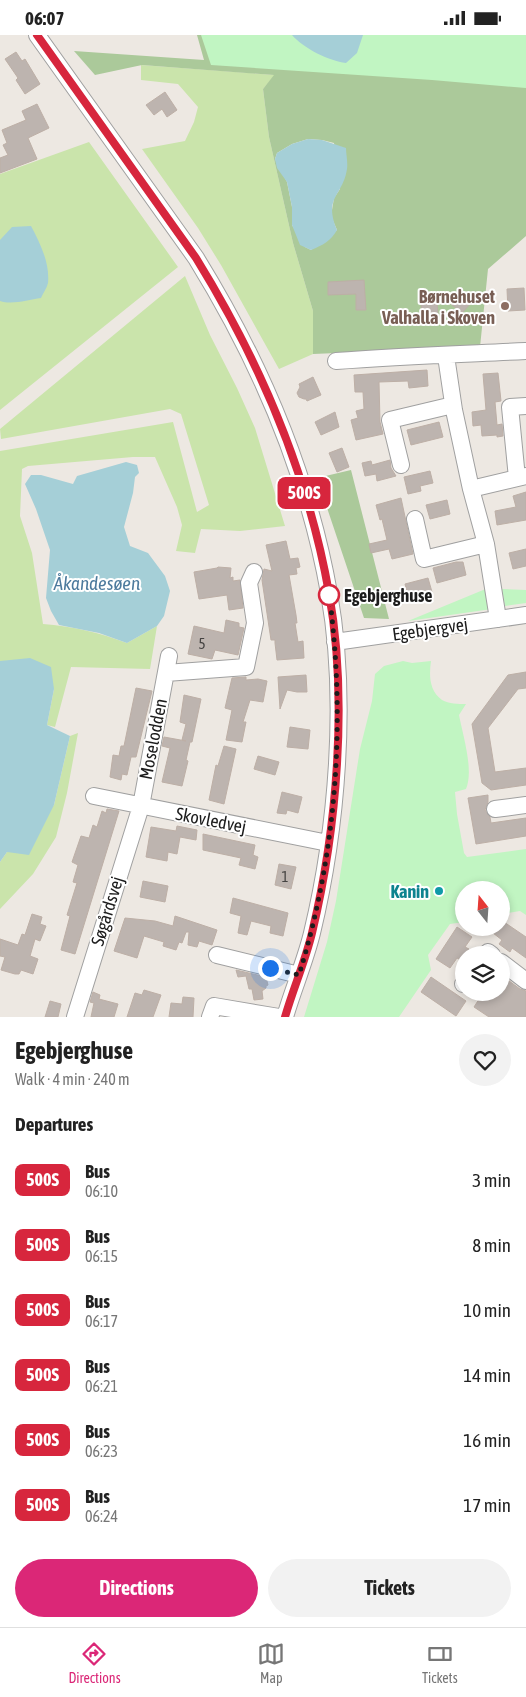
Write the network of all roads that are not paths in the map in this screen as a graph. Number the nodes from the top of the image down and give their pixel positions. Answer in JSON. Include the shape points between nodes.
{"nodes":[{"id":1,"x":37,"y":35,"type":"edge"},
{"id":2,"x":526,"y":351,"type":"edge"},
{"id":3,"x":446,"y":356,"type":"junction"},
{"id":4,"x":336,"y":361,"type":"dead end"},
{"id":5,"x":453,"y":405,"type":"junction"},
{"id":6,"x":526,"y":406,"type":"edge"},
{"id":7,"x":401,"y":465,"type":"dead end"},
{"id":8,"x":522,"y":477,"type":"edge"},
{"id":9,"x":471,"y":489,"type":"junction"},
{"id":10,"x":415,"y":519,"type":"dead end"},
{"id":11,"x":486,"y":544,"type":"junction"},
{"id":12,"x":254,"y":572,"type":"dead end"},
{"id":13,"x":526,"y":615,"type":"edge"},
{"id":14,"x":498,"y":619,"type":"junction"},
{"id":15,"x":335,"y":642,"type":"junction"},
{"id":16,"x":169,"y":656,"type":"dead end"},
{"id":17,"x":166,"y":673,"type":"junction"},
{"id":18,"x":94,"y":796,"type":"dead end"},
{"id":19,"x":526,"y":805,"type":"edge"},
{"id":20,"x":141,"y":806,"type":"junction"},
{"id":21,"x":495,"y":809,"type":"dead end"},
{"id":22,"x":328,"y":843,"type":"junction"},
{"id":23,"x":217,"y":955,"type":"dead end"},
{"id":24,"x":510,"y":969,"type":"edge"},
{"id":25,"x":299,"y":975,"type":"junction"},
{"id":26,"x":526,"y":981,"type":"edge"},
{"id":27,"x":75,"y":1017,"type":"edge"},
{"id":28,"x":210,"y":1017,"type":"edge"},
{"id":29,"x":279,"y":1017,"type":"edge"},
{"id":30,"x":285,"y":1017,"type":"edge"}],
"edges":[{"from":1,"to":15,"type":"street","via":[[196,258],[235,326],[285,437],[309,510],[329,593]]},
{"from":2,"to":3,"type":"street"},
{"from":3,"to":4,"type":"street"},
{"from":3,"to":5,"type":"street"},
{"from":5,"to":7,"type":"street","via":[[390,420]]},
{"from":5,"to":9,"type":"street"},
{"from":6,"to":8,"type":"street","via":[[510,407]]},
{"from":8,"to":9,"type":"street"},
{"from":9,"to":11,"type":"street"},
{"from":10,"to":11,"type":"street","via":[[424,559]]},
{"from":11,"to":14,"type":"street"},
{"from":12,"to":17,"type":"street","via":[[249,583],[255,623],[246,667]]},
{"from":13,"to":14,"type":"street","name":"Egebjergvej"},
{"from":14,"to":15,"type":"street","name":"Egebjergvej"},
{"from":15,"to":22,"type":"street","via":[[338,717]]},
{"from":16,"to":17,"type":"street","name":"Moselodden"},
{"from":17,"to":20,"type":"street","name":"Moselodden"},
{"from":18,"to":20,"type":"street","name":"Skovledvej"},
{"from":19,"to":21,"type":"street"},
{"from":20,"to":22,"type":"street","name":"Skovledvej"},
{"from":20,"to":27,"type":"street","name":"Søgårdsvej"},
{"from":22,"to":25,"type":"street","via":[[311,935]]},
{"from":23,"to":25,"type":"street"},
{"from":24,"to":26,"type":"street"},
{"from":25,"to":30,"type":"street"},
{"from":28,"to":29,"type":"street","via":[[214,1006]]}]}
